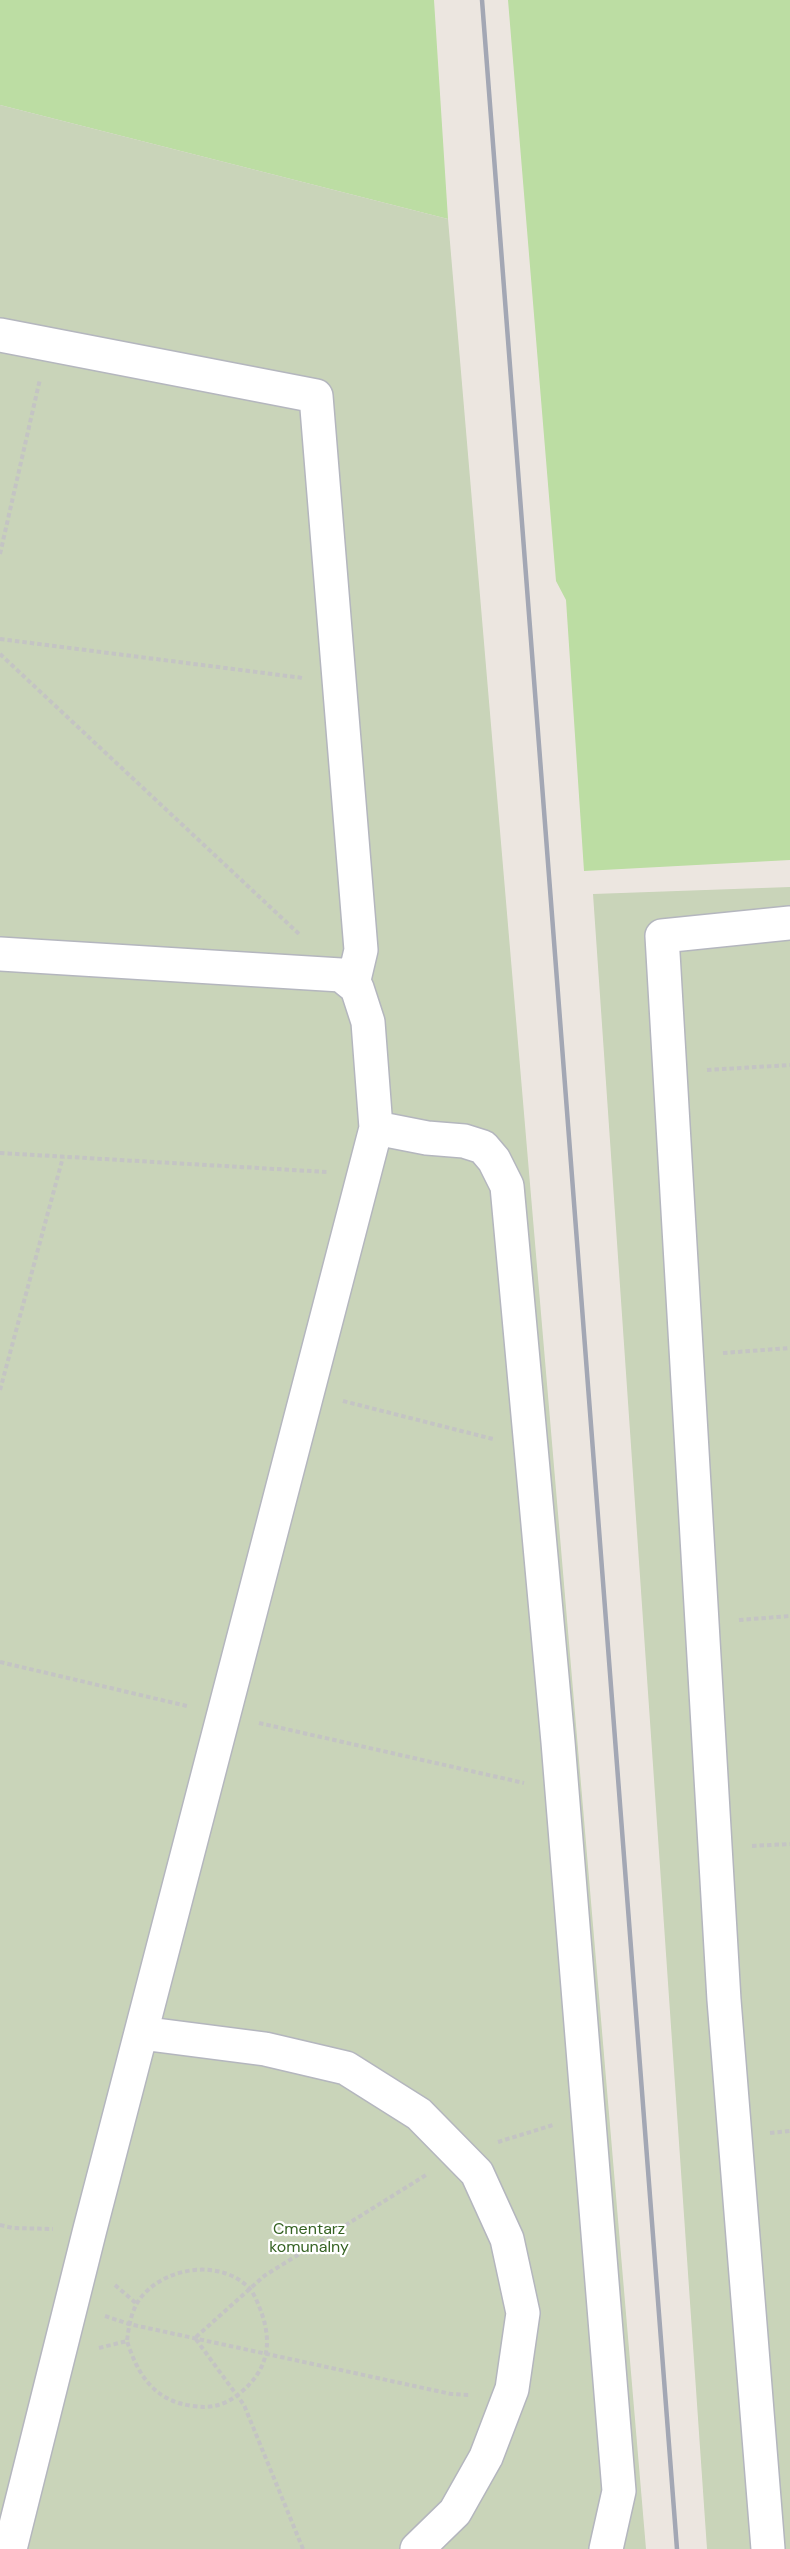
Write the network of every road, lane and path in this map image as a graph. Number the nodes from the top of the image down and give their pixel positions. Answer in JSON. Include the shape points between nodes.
{"nodes":[{"id":1,"x":0,"y":335,"type":"edge"},
{"id":2,"x":47,"y":344,"type":"junction"},
{"id":3,"x":0,"y":554,"type":"edge"},
{"id":4,"x":0,"y":639,"type":"edge"},
{"id":5,"x":0,"y":654,"type":"edge"},
{"id":6,"x":339,"y":682,"type":"junction"},
{"id":7,"x":790,"y":923,"type":"edge"},
{"id":8,"x":301,"y":936,"type":"dead end"},
{"id":9,"x":0,"y":954,"type":"edge"},
{"id":10,"x":353,"y":984,"type":"junction"},
{"id":11,"x":790,"y":1065,"type":"edge"},
{"id":12,"x":670,"y":1073,"type":"junction"},
{"id":13,"x":376,"y":1128,"type":"junction"},
{"id":14,"x":0,"y":1153,"type":"edge"},
{"id":15,"x":63,"y":1156,"type":"junction"},
{"id":16,"x":364,"y":1174,"type":"junction"},
{"id":17,"x":790,"y":1348,"type":"edge"},
{"id":18,"x":687,"y":1357,"type":"junction"},
{"id":19,"x":0,"y":1390,"type":"edge"},
{"id":20,"x":308,"y":1392,"type":"junction"},
{"id":21,"x":531,"y":1449,"type":"junction"},
{"id":22,"x":790,"y":1616,"type":"edge"},
{"id":23,"x":702,"y":1623,"type":"junction"},
{"id":24,"x":0,"y":1662,"type":"edge"},
{"id":25,"x":223,"y":1715,"type":"junction"},
{"id":26,"x":562,"y":1792,"type":"junction"},
{"id":27,"x":141,"y":2033,"type":"junction"},
{"id":28,"x":589,"y":2114,"type":"junction"},
{"id":29,"x":459,"y":2155,"type":"junction"},
{"id":30,"x":0,"y":2225,"type":"edge"},
{"id":31,"x":90,"y":2229,"type":"junction"},
{"id":32,"x":250,"y":2289,"type":"junction"},
{"id":33,"x":119,"y":2321,"type":"dead end"},
{"id":34,"x":129,"y":2324,"type":"junction"},
{"id":35,"x":195,"y":2338,"type":"junction"},
{"id":36,"x":127,"y":2341,"type":"junction"},
{"id":37,"x":267,"y":2353,"type":"junction"},
{"id":38,"x":57,"y":2359,"type":"junction"},
{"id":39,"x":237,"y":2396,"type":"junction"},
{"id":40,"x":509,"y":2396,"type":"junction"},
{"id":41,"x":10,"y":2549,"type":"edge"},
{"id":42,"x":303,"y":2549,"type":"edge"},
{"id":43,"x":417,"y":2549,"type":"edge"},
{"id":44,"x":606,"y":2549,"type":"edge"},
{"id":45,"x":768,"y":2549,"type":"edge"}],
"edges":[{"from":1,"to":2,"type":"lane"},
{"from":2,"to":3,"type":"path"},
{"from":2,"to":6,"type":"lane","via":[[316,396]]},
{"from":4,"to":6,"type":"path"},
{"from":5,"to":8,"type":"path"},
{"from":6,"to":10,"type":"lane","via":[[361,950]]},
{"from":7,"to":12,"type":"lane","via":[[662,936]]},
{"from":9,"to":10,"type":"lane","via":[[312,972],[341,975]]},
{"from":10,"to":13,"type":"lane","via":[[368,1022]]},
{"from":11,"to":12,"type":"path"},
{"from":12,"to":18,"type":"lane"},
{"from":13,"to":16,"type":"lane"},
{"from":13,"to":21,"type":"lane","via":[[483,1147],[507,1186]]},
{"from":14,"to":15,"type":"path"},
{"from":15,"to":16,"type":"path"},
{"from":15,"to":19,"type":"path"},
{"from":16,"to":20,"type":"lane"},
{"from":17,"to":18,"type":"path"},
{"from":18,"to":23,"type":"lane"},
{"from":20,"to":21,"type":"path"},
{"from":20,"to":25,"type":"lane"},
{"from":21,"to":26,"type":"lane"},
{"from":22,"to":23,"type":"path"},
{"from":23,"to":45,"type":"lane","via":[[724,2000]]},
{"from":24,"to":25,"type":"path"},
{"from":25,"to":26,"type":"path"},
{"from":25,"to":27,"type":"lane"},
{"from":26,"to":28,"type":"lane"},
{"from":27,"to":29,"type":"lane","via":[[264,2049],[346,2068],[419,2114]]},
{"from":27,"to":31,"type":"lane"},
{"from":28,"to":29,"type":"path"},
{"from":28,"to":44,"type":"lane","via":[[619,2491]]},
{"from":29,"to":32,"type":"path","via":[[264,2276]]},
{"from":29,"to":40,"type":"lane","via":[[477,2173],[507,2239],[523,2313]]},
{"from":30,"to":31,"type":"path"},
{"from":31,"to":38,"type":"lane"},
{"from":32,"to":34,"type":"path","via":[[218,2272],[182,2272],[142,2295]]},
{"from":32,"to":35,"type":"path"},
{"from":32,"to":37,"type":"path","via":[[265,2325]]},
{"from":33,"to":34,"type":"path"},
{"from":34,"to":35,"type":"path"},
{"from":34,"to":36,"type":"path"},
{"from":35,"to":37,"type":"path"},
{"from":35,"to":39,"type":"path"},
{"from":36,"to":38,"type":"path"},
{"from":36,"to":39,"type":"path","via":[[137,2369],[162,2397],[179,2405],[200,2407],[217,2406]]},
{"from":37,"to":39,"type":"path","via":[[257,2376]]},
{"from":37,"to":40,"type":"path","via":[[451,2394]]},
{"from":38,"to":41,"type":"lane"},
{"from":39,"to":42,"type":"path"},
{"from":40,"to":43,"type":"lane","via":[[486,2457],[455,2512]]}]}
